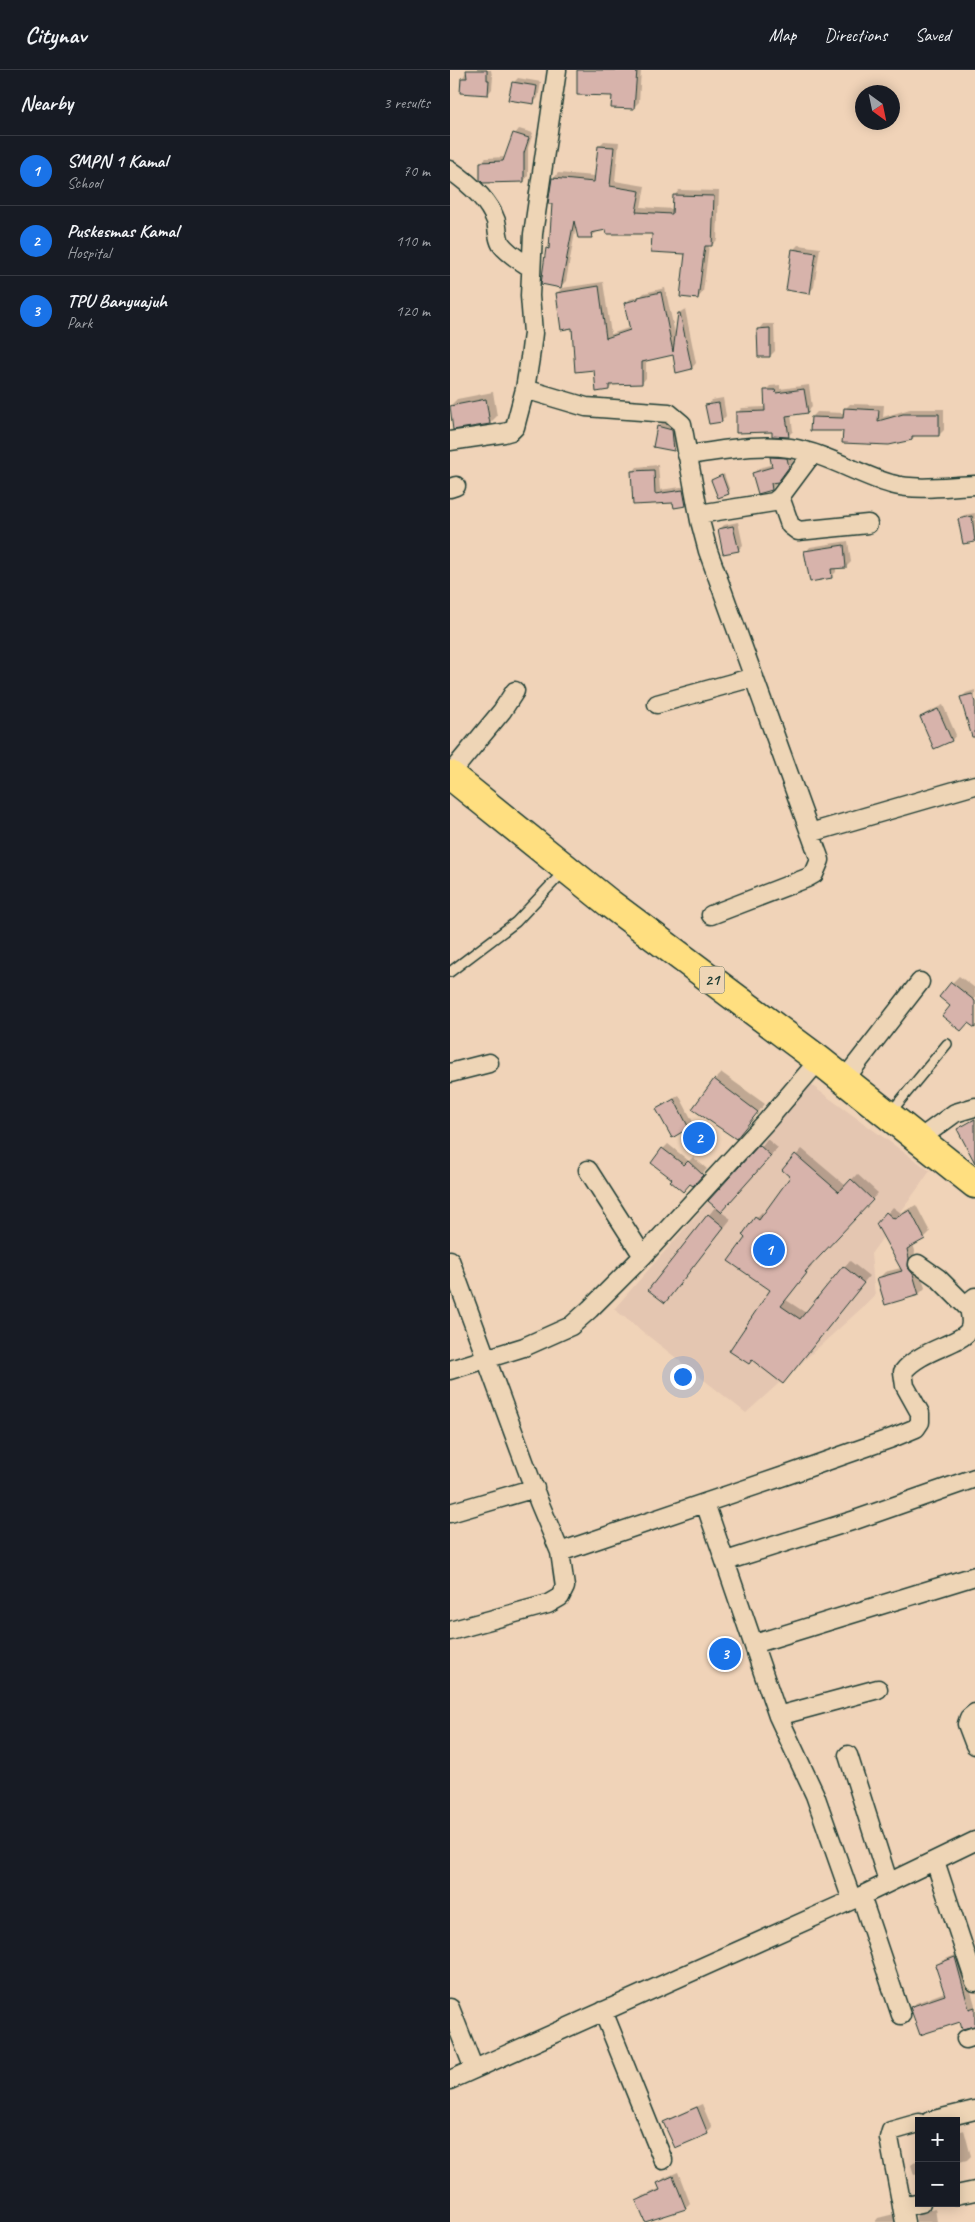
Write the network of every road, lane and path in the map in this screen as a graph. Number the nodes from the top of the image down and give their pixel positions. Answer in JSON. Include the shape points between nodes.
{"nodes":[{"id":1,"x":557,"y":70,"type":"edge"},
{"id":2,"x":450,"y":170,"type":"edge"},
{"id":3,"x":519,"y":259,"type":"junction"},
{"id":4,"x":525,"y":389,"type":"junction"},
{"id":5,"x":450,"y":441,"type":"edge"},
{"id":6,"x":812,"y":454,"type":"junction"},
{"id":7,"x":688,"y":456,"type":"junction"},
{"id":8,"x":975,"y":486,"type":"edge"},
{"id":9,"x":780,"y":498,"type":"junction"},
{"id":10,"x":699,"y":514,"type":"junction"},
{"id":11,"x":868,"y":524,"type":"dead end"},
{"id":12,"x":754,"y":677,"type":"junction"},
{"id":13,"x":515,"y":691,"type":"dead end"},
{"id":14,"x":657,"y":704,"type":"dead end"},
{"id":15,"x":450,"y":774,"type":"edge"},
{"id":16,"x":975,"y":785,"type":"edge"},
{"id":17,"x":810,"y":833,"type":"junction"},
{"id":18,"x":566,"y":868,"type":"junction"},
{"id":19,"x":711,"y":915,"type":"dead end"},
{"id":20,"x":450,"y":972,"type":"edge"},
{"id":21,"x":920,"y":982,"type":"dead end"},
{"id":22,"x":947,"y":1044,"type":"dead end"},
{"id":23,"x":819,"y":1060,"type":"junction"},
{"id":24,"x":489,"y":1064,"type":"dead end"},
{"id":25,"x":450,"y":1073,"type":"edge"},
{"id":26,"x":844,"y":1080,"type":"junction"},
{"id":27,"x":975,"y":1107,"type":"edge"},
{"id":28,"x":887,"y":1115,"type":"junction"},
{"id":29,"x":918,"y":1140,"type":"junction"},
{"id":30,"x":588,"y":1170,"type":"dead end"},
{"id":31,"x":975,"y":1184,"type":"edge"},
{"id":32,"x":643,"y":1256,"type":"junction"},
{"id":33,"x":450,"y":1260,"type":"edge"},
{"id":34,"x":918,"y":1264,"type":"dead end"},
{"id":35,"x":972,"y":1313,"type":"edge"},
{"id":36,"x":487,"y":1359,"type":"junction"},
{"id":37,"x":450,"y":1370,"type":"edge"},
{"id":38,"x":975,"y":1478,"type":"edge"},
{"id":39,"x":536,"y":1488,"type":"junction"},
{"id":40,"x":705,"y":1502,"type":"junction"},
{"id":41,"x":450,"y":1514,"type":"edge"},
{"id":42,"x":560,"y":1552,"type":"junction"},
{"id":43,"x":726,"y":1561,"type":"junction"},
{"id":44,"x":975,"y":1576,"type":"edge"},
{"id":45,"x":450,"y":1631,"type":"edge"},
{"id":46,"x":754,"y":1644,"type":"junction"},
{"id":47,"x":878,"y":1688,"type":"dead end"},
{"id":48,"x":975,"y":1713,"type":"edge"},
{"id":49,"x":778,"y":1716,"type":"junction"},
{"id":50,"x":975,"y":1745,"type":"edge"},
{"id":51,"x":848,"y":1755,"type":"dead end"},
{"id":52,"x":975,"y":1841,"type":"edge"},
{"id":53,"x":936,"y":1861,"type":"junction"},
{"id":54,"x":888,"y":1882,"type":"junction"},
{"id":55,"x":856,"y":1898,"type":"junction"},
{"id":56,"x":975,"y":1982,"type":"edge"},
{"id":57,"x":450,"y":2008,"type":"edge"},
{"id":58,"x":603,"y":2011,"type":"junction"},
{"id":59,"x":902,"y":2014,"type":"dead end"},
{"id":60,"x":474,"y":2069,"type":"junction"},
{"id":61,"x":450,"y":2080,"type":"edge"},
{"id":62,"x":975,"y":2110,"type":"edge"},
{"id":63,"x":946,"y":2117,"type":"edge"},
{"id":64,"x":915,"y":2124,"type":"edge"},
{"id":65,"x":662,"y":2160,"type":"dead end"},
{"id":66,"x":975,"y":2191,"type":"edge"},
{"id":67,"x":960,"y":2194,"type":"edge"},
{"id":68,"x":915,"y":2207,"type":"edge"},
{"id":69,"x":904,"y":2215,"type":"edge"}],
"edges":[{"from":1,"to":3,"type":"street","via":[[538,189]]},
{"from":2,"to":3,"type":"street","via":[[484,201],[492,212],[498,238]]},
{"from":3,"to":4,"type":"street","via":[[533,334]]},
{"from":4,"to":5,"type":"street","via":[[515,427],[511,431]]},
{"from":4,"to":7,"type":"street","via":[[586,407],[669,413],[682,424]]},
{"from":6,"to":7,"type":"street","via":[[790,448],[760,446]]},
{"from":6,"to":8,"type":"street","via":[[890,483]]},
{"from":6,"to":9,"type":"street"},
{"from":7,"to":10,"type":"street"},
{"from":9,"to":10,"type":"street","via":[[774,502]]},
{"from":9,"to":11,"type":"street","via":[[790,525],[798,531]]},
{"from":10,"to":12,"type":"street","via":[[708,551]]},
{"from":12,"to":14,"type":"street"},
{"from":12,"to":17,"type":"street"},
{"from":13,"to":15,"type":"street"},
{"from":15,"to":18,"type":"highway","number":"21"},
{"from":16,"to":17,"type":"street"},
{"from":17,"to":19,"type":"street","via":[[820,860],[814,874]]},
{"from":18,"to":20,"type":"lane","via":[[516,922]]},
{"from":18,"to":23,"type":"highway","number":"21"},
{"from":21,"to":26,"type":"street"},
{"from":22,"to":28,"type":"lane"},
{"from":23,"to":26,"type":"highway","number":"21"},
{"from":23,"to":32,"type":"street"},
{"from":24,"to":25,"type":"street"},
{"from":26,"to":28,"type":"highway","number":"21"},
{"from":27,"to":29,"type":"street","via":[[955,1113]]},
{"from":28,"to":29,"type":"highway","number":"21"},
{"from":29,"to":31,"type":"highway","number":"21"},
{"from":30,"to":32,"type":"street"},
{"from":32,"to":36,"type":"street","via":[[571,1326]]},
{"from":33,"to":36,"type":"street"},
{"from":34,"to":35,"type":"street","via":[[938,1278]]},
{"from":35,"to":40,"type":"street","via":[[968,1332],[915,1358],[903,1372],[905,1386],[920,1413],[916,1428]]},
{"from":36,"to":37,"type":"street"},
{"from":36,"to":39,"type":"street"},
{"from":38,"to":43,"type":"street"},
{"from":39,"to":41,"type":"street"},
{"from":39,"to":42,"type":"street"},
{"from":40,"to":42,"type":"street"},
{"from":40,"to":43,"type":"street"},
{"from":42,"to":45,"type":"street","via":[[565,1587],[560,1597],[548,1604]]},
{"from":43,"to":46,"type":"street"},
{"from":44,"to":46,"type":"street"},
{"from":46,"to":49,"type":"street"},
{"from":47,"to":49,"type":"street"},
{"from":48,"to":50,"type":"street","via":[[967,1724]]},
{"from":49,"to":55,"type":"street","via":[[815,1794]]},
{"from":51,"to":54,"type":"street"},
{"from":52,"to":53,"type":"street"},
{"from":53,"to":54,"type":"street"},
{"from":53,"to":56,"type":"street"},
{"from":54,"to":55,"type":"street"},
{"from":55,"to":58,"type":"street"},
{"from":55,"to":59,"type":"street"},
{"from":57,"to":60,"type":"street"},
{"from":58,"to":60,"type":"street"},
{"from":58,"to":65,"type":"street"},
{"from":60,"to":61,"type":"street"},
{"from":62,"to":63,"type":"street"},
{"from":64,"to":69,"type":"street","via":[[891,2131],[889,2138]]},
{"from":66,"to":67,"type":"street"},
{"from":68,"to":69,"type":"street"}]}
